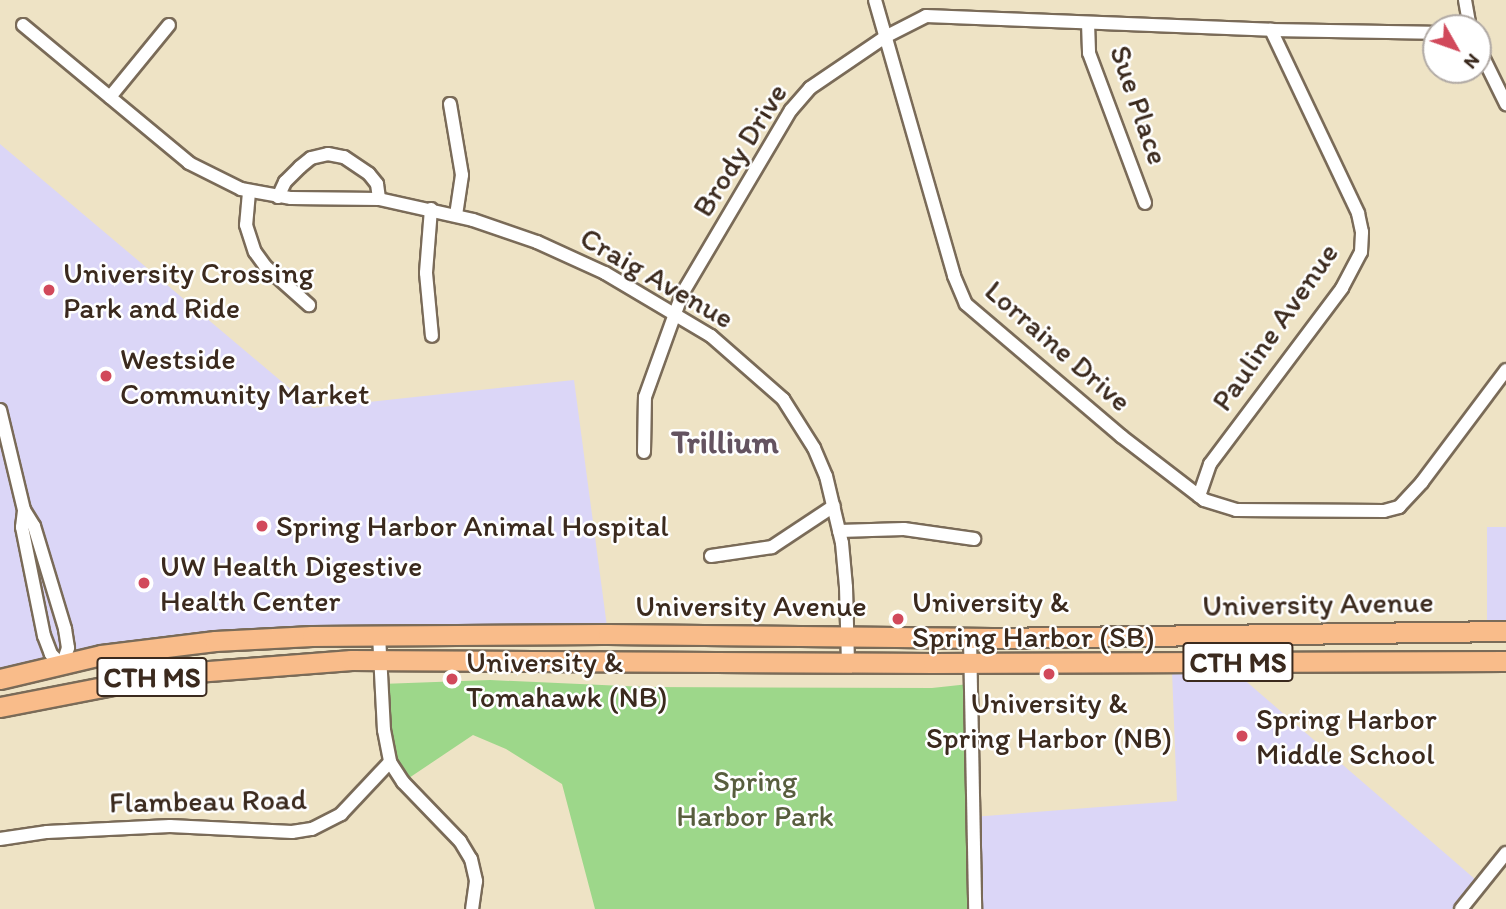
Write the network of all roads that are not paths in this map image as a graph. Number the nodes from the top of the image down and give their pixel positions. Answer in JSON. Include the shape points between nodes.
{"nodes":[{"id":1,"x":875,"y":0,"type":"edge"},
{"id":2,"x":1088,"y":23,"type":"junction"},
{"id":3,"x":23,"y":25,"type":"dead end"},
{"id":4,"x":169,"y":25,"type":"dead end"},
{"id":5,"x":1271,"y":30,"type":"junction"},
{"id":6,"x":1422,"y":33,"type":"edge"},
{"id":7,"x":885,"y":37,"type":"junction"},
{"id":8,"x":1492,"y":76,"type":"edge"},
{"id":9,"x":110,"y":97,"type":"junction"},
{"id":10,"x":450,"y":104,"type":"dead end"},
{"id":11,"x":1506,"y":104,"type":"edge"},
{"id":12,"x":250,"y":192,"type":"junction"},
{"id":13,"x":278,"y":197,"type":"junction"},
{"id":14,"x":380,"y":199,"type":"junction"},
{"id":15,"x":1145,"y":203,"type":"dead end"},
{"id":16,"x":431,"y":209,"type":"junction"},
{"id":17,"x":456,"y":215,"type":"junction"},
{"id":18,"x":309,"y":305,"type":"dead end"},
{"id":19,"x":676,"y":313,"type":"junction"},
{"id":20,"x":432,"y":336,"type":"dead end"},
{"id":21,"x":1506,"y":370,"type":"edge"},
{"id":22,"x":0,"y":410,"type":"edge"},
{"id":23,"x":644,"y":452,"type":"dead end"},
{"id":24,"x":1199,"y":496,"type":"junction"},
{"id":25,"x":834,"y":506,"type":"junction"},
{"id":26,"x":24,"y":510,"type":"junction"},
{"id":27,"x":839,"y":531,"type":"junction"},
{"id":28,"x":974,"y":540,"type":"dead end"},
{"id":29,"x":711,"y":556,"type":"dead end"},
{"id":30,"x":1506,"y":631,"type":"edge"},
{"id":31,"x":1450,"y":632,"type":"junction"},
{"id":32,"x":379,"y":635,"type":"junction"},
{"id":33,"x":533,"y":635,"type":"junction"},
{"id":34,"x":310,"y":636,"type":"junction"},
{"id":35,"x":848,"y":636,"type":"junction"},
{"id":36,"x":970,"y":638,"type":"junction"},
{"id":37,"x":1506,"y":652,"type":"edge"},
{"id":38,"x":379,"y":660,"type":"junction"},
{"id":39,"x":436,"y":661,"type":"junction"},
{"id":40,"x":1506,"y":661,"type":"edge"},
{"id":41,"x":848,"y":662,"type":"junction"},
{"id":42,"x":1435,"y":662,"type":"junction"},
{"id":43,"x":970,"y":663,"type":"junction"},
{"id":44,"x":1320,"y":663,"type":"junction"},
{"id":45,"x":62,"y":665,"type":"junction"},
{"id":46,"x":231,"y":668,"type":"junction"},
{"id":47,"x":170,"y":674,"type":"junction"},
{"id":48,"x":0,"y":679,"type":"edge"},
{"id":49,"x":0,"y":698,"type":"edge"},
{"id":50,"x":0,"y":707,"type":"edge"},
{"id":51,"x":390,"y":762,"type":"junction"},
{"id":52,"x":0,"y":839,"type":"edge"},
{"id":53,"x":1506,"y":853,"type":"edge"},
{"id":54,"x":472,"y":909,"type":"edge"},
{"id":55,"x":975,"y":909,"type":"edge"},
{"id":56,"x":1461,"y":909,"type":"edge"}],
"edges":[{"from":1,"to":7,"type":"street","name":"Lorraine Drive"},
{"from":2,"to":5,"type":"street","name":"Brody Drive"},
{"from":2,"to":7,"type":"street","name":"Brody Drive","via":[[926,16]]},
{"from":2,"to":15,"type":"street","name":"Sue Place","via":[[1089,53]]},
{"from":3,"to":9,"type":"street","name":"Craig Avenue"},
{"from":4,"to":9,"type":"street"},
{"from":5,"to":6,"type":"street","name":"Brody Drive"},
{"from":5,"to":24,"type":"street","name":"Pauline Avenue","via":[[1358,213],[1361,252],[1342,289],[1210,464]]},
{"from":7,"to":19,"type":"street","name":"Brody Drive","via":[[810,88],[791,110],[682,294]]},
{"from":7,"to":24,"type":"street","name":"Lorraine Drive","via":[[966,304]]},
{"from":8,"to":11,"type":"street"},
{"from":9,"to":12,"type":"street","name":"Craig Avenue","via":[[189,163]]},
{"from":10,"to":17,"type":"street","via":[[462,175]]},
{"from":12,"to":13,"type":"street","name":"Craig Avenue"},
{"from":12,"to":18,"type":"street","via":[[246,225],[255,252]]},
{"from":13,"to":14,"type":"street","name":"Craig Avenue"},
{"from":13,"to":14,"type":"street","via":[[300,167],[311,158],[328,154],[344,157],[369,174]]},
{"from":14,"to":16,"type":"street","name":"Craig Avenue"},
{"from":16,"to":17,"type":"street","name":"Craig Avenue"},
{"from":16,"to":20,"type":"street","via":[[426,273]]},
{"from":17,"to":19,"type":"street","name":"Craig Avenue","via":[[537,242]]},
{"from":19,"to":23,"type":"street","name":"Brody Drive","via":[[645,397]]},
{"from":19,"to":25,"type":"street","name":"Craig Avenue","via":[[753,370],[783,399],[814,448]]},
{"from":21,"to":24,"type":"street","name":"Lorraine Drive","via":[[1399,507],[1236,510],[1215,506]]},
{"from":22,"to":26,"type":"street"},
{"from":25,"to":27,"type":"street","name":"Craig Avenue"},
{"from":25,"to":29,"type":"street","via":[[772,547]]},
{"from":26,"to":45,"type":"street","via":[[22,527],[44,636],[51,654]]},
{"from":26,"to":45,"type":"street","via":[[34,526],[65,629],[68,648]]},
{"from":27,"to":28,"type":"street","via":[[904,529]]},
{"from":27,"to":35,"type":"street","name":"Craig Avenue"},
{"from":30,"to":31,"type":"main road","name":"University Avenue","number":"CTH MS"},
{"from":31,"to":36,"type":"main road","name":"University Avenue","number":"CTH MS"},
{"from":31,"to":44,"type":"main road","via":[[1336,644],[1326,649]]},
{"from":32,"to":33,"type":"main road","name":"University Avenue","number":"CTH MS"},
{"from":32,"to":34,"type":"main road","name":"University Avenue","number":"CTH MS"},
{"from":32,"to":38,"type":"street"},
{"from":33,"to":35,"type":"main road","name":"University Avenue","number":"CTH MS"},
{"from":33,"to":39,"type":"main road","via":[[520,647]]},
{"from":34,"to":45,"type":"main road","name":"University Avenue","number":"CTH MS","via":[[166,647]]},
{"from":34,"to":46,"type":"main road","via":[[272,647],[246,647],[235,653]]},
{"from":35,"to":36,"type":"main road","name":"University Avenue","number":"CTH MS"},
{"from":35,"to":41,"type":"street","name":"Craig Avenue"},
{"from":36,"to":43,"type":"street"},
{"from":37,"to":42,"type":"main road"},
{"from":38,"to":39,"type":"main road","name":"University Avenue","number":"CTH MS"},
{"from":38,"to":46,"type":"main road","name":"University Avenue","number":"CTH MS"},
{"from":38,"to":51,"type":"street"},
{"from":39,"to":41,"type":"main road","name":"University Avenue","number":"CTH MS"},
{"from":40,"to":42,"type":"main road","name":"University Avenue","number":"CTH MS"},
{"from":41,"to":43,"type":"main road","name":"University Avenue","number":"CTH MS"},
{"from":42,"to":44,"type":"main road","name":"University Avenue","number":"CTH MS"},
{"from":43,"to":44,"type":"main road","name":"University Avenue","number":"CTH MS"},
{"from":43,"to":55,"type":"street"},
{"from":45,"to":47,"type":"main road","via":[[73,672],[93,674]]},
{"from":45,"to":48,"type":"main road","name":"University Avenue","number":"CTH MS"},
{"from":45,"to":49,"type":"main road","via":[[48,683]]},
{"from":46,"to":47,"type":"main road","name":"University Avenue","number":"CTH MS"},
{"from":47,"to":50,"type":"main road","name":"University Avenue","number":"CTH MS"},
{"from":51,"to":52,"type":"street","name":"Flambeau Road","via":[[341,814],[312,829],[158,826]]},
{"from":51,"to":54,"type":"street","via":[[471,859],[476,881]]},
{"from":53,"to":56,"type":"street"}]}
